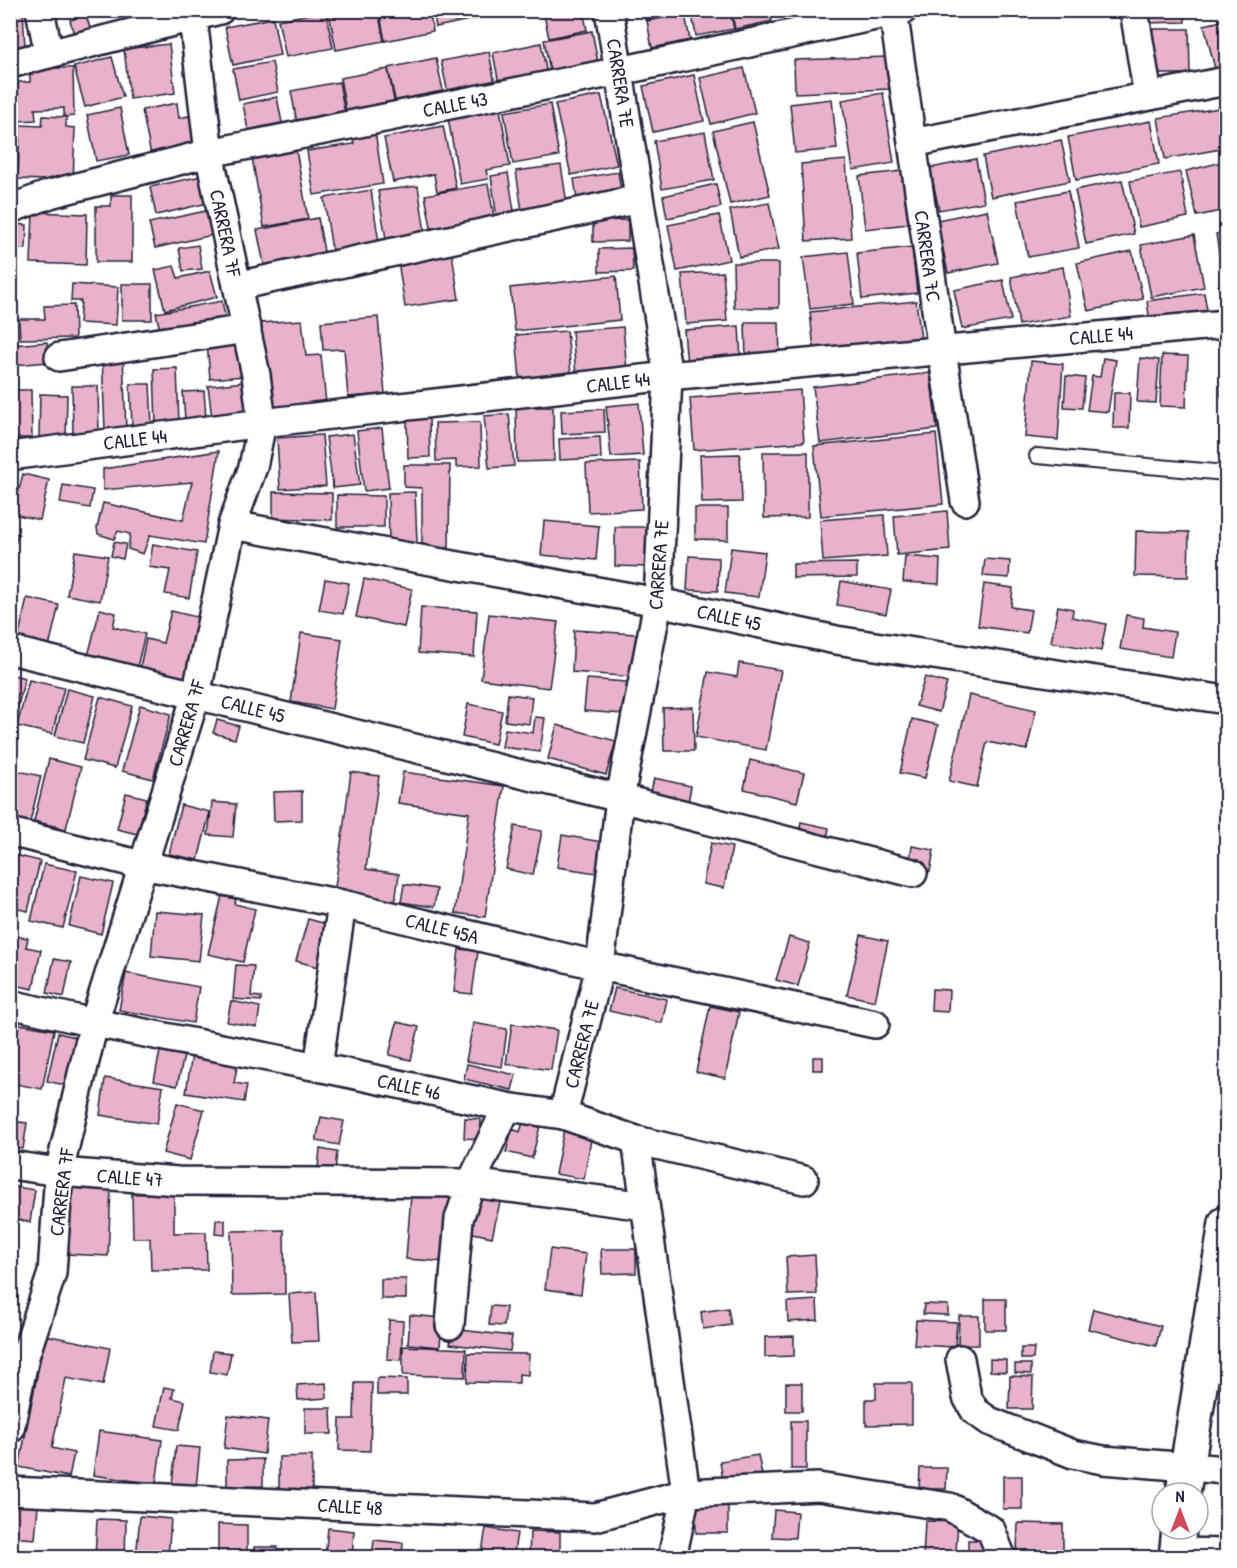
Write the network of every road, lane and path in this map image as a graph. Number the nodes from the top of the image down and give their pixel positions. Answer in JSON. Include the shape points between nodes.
{"nodes":[{"id":1,"x":40,"y":10,"type":"edge"},
{"id":2,"x":220,"y":10,"type":"edge"},
{"id":3,"x":609,"y":10,"type":"edge"},
{"id":4,"x":1134,"y":10,"type":"edge"},
{"id":5,"x":896,"y":11,"type":"edge"},
{"id":6,"x":193,"y":14,"type":"edge"},
{"id":7,"x":49,"y":54,"type":"junction"},
{"id":8,"x":10,"y":64,"type":"edge"},
{"id":9,"x":620,"y":71,"type":"junction"},
{"id":10,"x":1227,"y":81,"type":"edge"},
{"id":11,"x":1148,"y":96,"type":"junction"},
{"id":12,"x":912,"y":143,"type":"junction"},
{"id":13,"x":209,"y":153,"type":"junction"},
{"id":14,"x":639,"y":199,"type":"junction"},
{"id":15,"x":10,"y":209,"type":"edge"},
{"id":16,"x":237,"y":286,"type":"junction"},
{"id":17,"x":1227,"y":324,"type":"edge"},
{"id":18,"x":247,"y":329,"type":"junction"},
{"id":19,"x":942,"y":351,"type":"junction"},
{"id":20,"x":59,"y":357,"type":"dead end"},
{"id":21,"x":668,"y":376,"type":"junction"},
{"id":22,"x":262,"y":423,"type":"junction"},
{"id":23,"x":10,"y":456,"type":"edge"},
{"id":24,"x":1037,"y":456,"type":"dead end"},
{"id":25,"x":1227,"y":473,"type":"edge"},
{"id":26,"x":966,"y":501,"type":"dead end"},
{"id":27,"x":232,"y":525,"type":"junction"},
{"id":28,"x":658,"y":602,"type":"junction"},
{"id":29,"x":10,"y":650,"type":"edge"},
{"id":30,"x":196,"y":695,"type":"junction"},
{"id":31,"x":1227,"y":700,"type":"edge"},
{"id":32,"x":620,"y":798,"type":"junction"},
{"id":33,"x":10,"y":832,"type":"edge"},
{"id":34,"x":142,"y":866,"type":"junction"},
{"id":35,"x":913,"y":873,"type":"dead end"},
{"id":36,"x":342,"y":904,"type":"junction"},
{"id":37,"x":600,"y":966,"type":"junction"},
{"id":38,"x":10,"y":1004,"type":"edge"},
{"id":39,"x":94,"y":1023,"type":"junction"},
{"id":40,"x":875,"y":1024,"type":"dead end"},
{"id":41,"x":318,"y":1067,"type":"junction"},
{"id":42,"x":507,"y":1107,"type":"junction"},
{"id":43,"x":563,"y":1114,"type":"junction"},
{"id":44,"x":636,"y":1140,"type":"junction"},
{"id":45,"x":10,"y":1165,"type":"edge"},
{"id":46,"x":59,"y":1172,"type":"junction"},
{"id":47,"x":804,"y":1180,"type":"dead end"},
{"id":48,"x":471,"y":1183,"type":"junction"},
{"id":49,"x":645,"y":1206,"type":"junction"},
{"id":50,"x":1226,"y":1227,"type":"edge"},
{"id":51,"x":450,"y":1325,"type":"dead end"},
{"id":52,"x":18,"y":1355,"type":"edge"},
{"id":53,"x":960,"y":1359,"type":"dead end"},
{"id":54,"x":10,"y":1429,"type":"edge"},
{"id":55,"x":1227,"y":1470,"type":"edge"},
{"id":56,"x":1184,"y":1480,"type":"edge"},
{"id":57,"x":10,"y":1491,"type":"edge"},
{"id":58,"x":686,"y":1493,"type":"junction"},
{"id":59,"x":1177,"y":1546,"type":"edge"},
{"id":60,"x":1227,"y":1553,"type":"edge"},
{"id":61,"x":672,"y":1557,"type":"edge"},
{"id":62,"x":1002,"y":1557,"type":"edge"}],
"edges":[{"from":1,"to":7,"type":"street"},
{"from":2,"to":6,"type":"street"},
{"from":3,"to":9,"type":"street","name":"CARRERA 7E"},
{"from":4,"to":11,"type":"street"},
{"from":5,"to":9,"type":"street","name":"CALLE 43"},
{"from":5,"to":12,"type":"street","name":"CARRERA 7C"},
{"from":6,"to":7,"type":"street"},
{"from":6,"to":13,"type":"street","name":"CARRERA 7F"},
{"from":7,"to":8,"type":"street"},
{"from":9,"to":13,"type":"street","name":"CALLE 43"},
{"from":9,"to":14,"type":"street","name":"CARRERA 7E"},
{"from":10,"to":11,"type":"street"},
{"from":11,"to":12,"type":"street"},
{"from":12,"to":19,"type":"street","name":"CARRERA 7C"},
{"from":13,"to":15,"type":"street","name":"CALLE 43","via":[[50,194]]},
{"from":13,"to":16,"type":"street","name":"CARRERA 7F"},
{"from":14,"to":16,"type":"street"},
{"from":14,"to":21,"type":"street","name":"CARRERA 7E"},
{"from":16,"to":18,"type":"street","name":"CARRERA 7F"},
{"from":17,"to":19,"type":"street","name":"CALLE 44"},
{"from":18,"to":20,"type":"street"},
{"from":18,"to":22,"type":"street","name":"CARRERA 7F"},
{"from":19,"to":21,"type":"street","name":"CALLE 44"},
{"from":19,"to":26,"type":"street","name":"CARRERA 7C"},
{"from":21,"to":22,"type":"street","name":"CALLE 44"},
{"from":21,"to":28,"type":"street","name":"CARRERA 7E"},
{"from":22,"to":23,"type":"street","name":"CALLE 44"},
{"from":22,"to":27,"type":"street","name":"CARRERA 7F","via":[[253,467]]},
{"from":24,"to":25,"type":"lane"},
{"from":27,"to":28,"type":"street","name":"CALLE 45"},
{"from":27,"to":30,"type":"street","name":"CARRERA 7F"},
{"from":28,"to":31,"type":"street","name":"CALLE 45","via":[[836,640]]},
{"from":28,"to":32,"type":"street","name":"CARRERA 7E"},
{"from":29,"to":30,"type":"street","name":"CALLE 45"},
{"from":30,"to":32,"type":"street","name":"CALLE 45"},
{"from":30,"to":34,"type":"street","name":"CARRERA 7F"},
{"from":32,"to":35,"type":"street","name":"CALLE 45"},
{"from":32,"to":37,"type":"street","name":"CARRERA 7E"},
{"from":33,"to":34,"type":"street","name":"CALLE 45A"},
{"from":34,"to":36,"type":"street","name":"CALLE 45A"},
{"from":34,"to":39,"type":"street","name":"CARRERA 7F"},
{"from":36,"to":37,"type":"street","name":"CALLE 45A"},
{"from":36,"to":41,"type":"street"},
{"from":37,"to":40,"type":"street","name":"CALLE 45A"},
{"from":37,"to":43,"type":"street","name":"CARRERA 7E"},
{"from":38,"to":39,"type":"street","name":"CALLE 46"},
{"from":39,"to":41,"type":"street","name":"CALLE 46"},
{"from":39,"to":46,"type":"street","name":"CARRERA 7F"},
{"from":41,"to":42,"type":"street","name":"CALLE 46"},
{"from":42,"to":43,"type":"street","name":"CALLE 46"},
{"from":42,"to":48,"type":"street"},
{"from":43,"to":44,"type":"street","name":"CALLE 46"},
{"from":44,"to":47,"type":"street","name":"CALLE 46"},
{"from":44,"to":49,"type":"street"},
{"from":45,"to":46,"type":"street","name":"CALLE 47"},
{"from":46,"to":48,"type":"street","name":"CALLE 47","via":[[178,1181]]},
{"from":46,"to":52,"type":"street","name":"CARRERA 7F","via":[[52,1274]]},
{"from":48,"to":49,"type":"street","name":"CALLE 47"},
{"from":48,"to":51,"type":"street","via":[[459,1219]]},
{"from":49,"to":58,"type":"street"},
{"from":50,"to":56,"type":"main road"},
{"from":52,"to":54,"type":"street","name":"CARRERA 7F"},
{"from":53,"to":56,"type":"street","via":[[968,1397],[975,1411],[989,1421],[1073,1454]]},
{"from":55,"to":56,"type":"street"},
{"from":57,"to":58,"type":"street","name":"CALLE 48","via":[[595,1517]]},
{"from":58,"to":61,"type":"street"},
{"from":58,"to":62,"type":"street","name":"CALLE 48","via":[[818,1487],[950,1507],[991,1530]]},
{"from":59,"to":60,"type":"street"}]}
